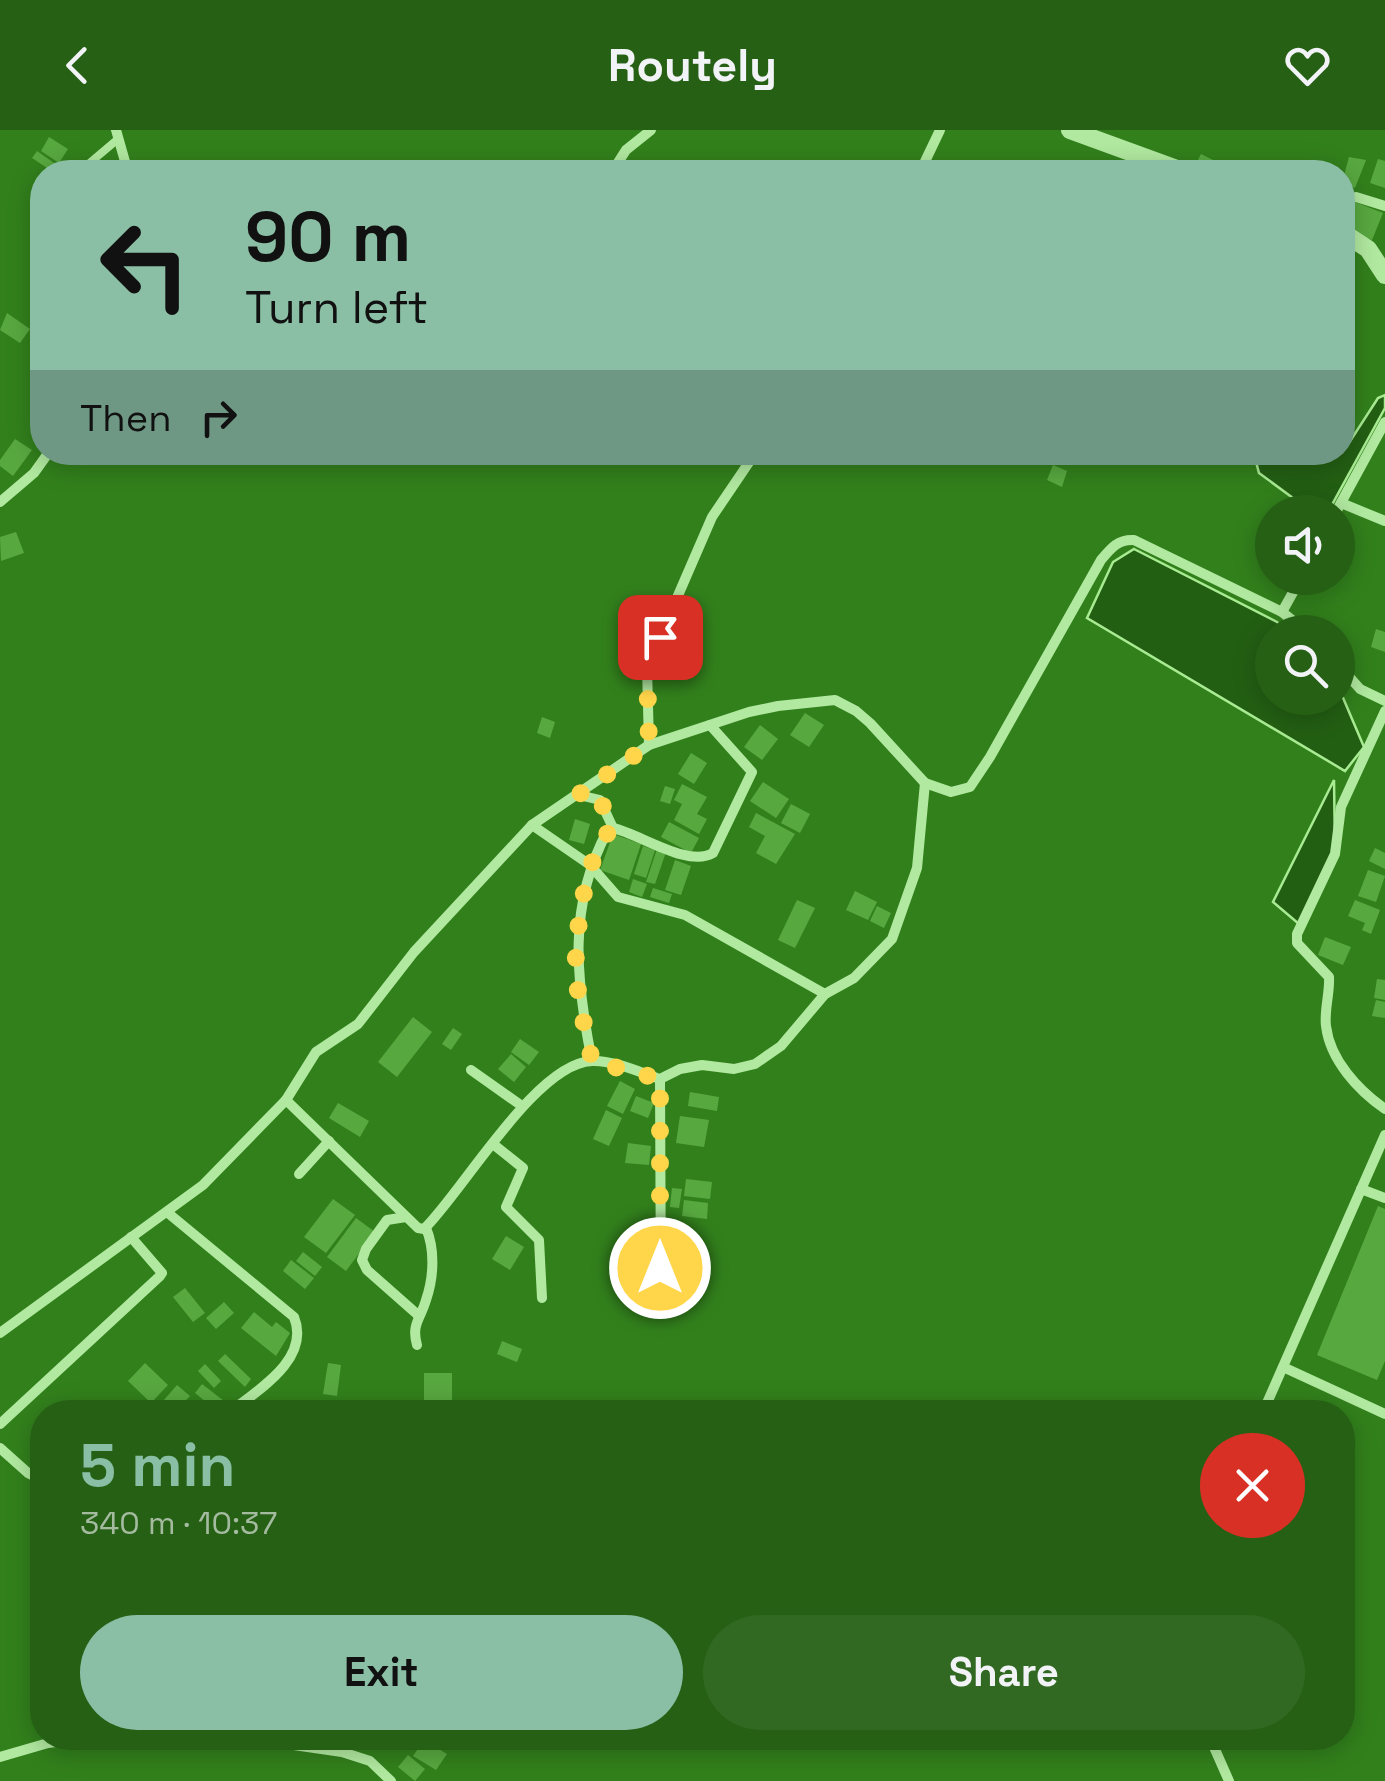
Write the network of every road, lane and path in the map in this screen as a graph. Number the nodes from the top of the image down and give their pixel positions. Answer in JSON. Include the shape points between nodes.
{"nodes":[{"id":1,"x":650,"y":130,"type":"edge"},
{"id":2,"x":940,"y":130,"type":"edge"},
{"id":3,"x":1070,"y":130,"type":"edge"},
{"id":4,"x":117,"y":134,"type":"edge"},
{"id":5,"x":90,"y":160,"type":"edge"},
{"id":6,"x":125,"y":160,"type":"edge"},
{"id":7,"x":620,"y":160,"type":"edge"},
{"id":8,"x":926,"y":160,"type":"edge"},
{"id":9,"x":1152,"y":160,"type":"edge"},
{"id":10,"x":1356,"y":197,"type":"dead end"},
{"id":11,"x":1385,"y":206,"type":"edge"},
{"id":12,"x":1355,"y":240,"type":"edge"},
{"id":13,"x":1385,"y":275,"type":"edge"},
{"id":14,"x":1385,"y":422,"type":"edge"},
{"id":15,"x":40,"y":465,"type":"edge"},
{"id":16,"x":747,"y":465,"type":"edge"},
{"id":17,"x":1346,"y":495,"type":"edge"},
{"id":18,"x":0,"y":502,"type":"edge"},
{"id":19,"x":1355,"y":513,"type":"edge"},
{"id":20,"x":1385,"y":521,"type":"edge"},
{"id":21,"x":1292,"y":595,"type":"edge"},
{"id":22,"x":1282,"y":612,"type":"junction"},
{"id":23,"x":1286,"y":615,"type":"edge"},
{"id":24,"x":1355,"y":684,"type":"edge"},
{"id":25,"x":1385,"y":701,"type":"edge"},
{"id":26,"x":1385,"y":711,"type":"edge"},
{"id":27,"x":710,"y":726,"type":"junction"},
{"id":28,"x":649,"y":745,"type":"junction"},
{"id":29,"x":926,"y":783,"type":"junction"},
{"id":30,"x":578,"y":795,"type":"junction"},
{"id":31,"x":532,"y":825,"type":"junction"},
{"id":32,"x":613,"y":828,"type":"junction"},
{"id":33,"x":590,"y":865,"type":"junction"},
{"id":34,"x":825,"y":994,"type":"junction"},
{"id":35,"x":592,"y":1061,"type":"junction"},
{"id":36,"x":471,"y":1070,"type":"dead end"},
{"id":37,"x":660,"y":1079,"type":"junction"},
{"id":38,"x":286,"y":1100,"type":"junction"},
{"id":39,"x":522,"y":1106,"type":"junction"},
{"id":40,"x":1385,"y":1109,"type":"edge"},
{"id":41,"x":1385,"y":1135,"type":"edge"},
{"id":42,"x":329,"y":1141,"type":"junction"},
{"id":43,"x":493,"y":1144,"type":"junction"},
{"id":44,"x":299,"y":1174,"type":"dead end"},
{"id":45,"x":1361,"y":1189,"type":"junction"},
{"id":46,"x":1385,"y":1198,"type":"edge"},
{"id":47,"x":168,"y":1212,"type":"junction"},
{"id":48,"x":406,"y":1217,"type":"junction"},
{"id":49,"x":426,"y":1228,"type":"junction"},
{"id":50,"x":131,"y":1237,"type":"junction"},
{"id":51,"x":542,"y":1298,"type":"dead end"},
{"id":52,"x":661,"y":1305,"type":"dead end"},
{"id":53,"x":418,"y":1315,"type":"junction"},
{"id":54,"x":0,"y":1333,"type":"edge"},
{"id":55,"x":416,"y":1346,"type":"dead end"},
{"id":56,"x":1283,"y":1367,"type":"junction"},
{"id":57,"x":244,"y":1400,"type":"edge"},
{"id":58,"x":1268,"y":1400,"type":"edge"},
{"id":59,"x":1355,"y":1400,"type":"edge"},
{"id":60,"x":1355,"y":1400,"type":"edge"},
{"id":61,"x":1385,"y":1414,"type":"edge"},
{"id":62,"x":0,"y":1424,"type":"edge"},
{"id":63,"x":0,"y":1448,"type":"edge"},
{"id":64,"x":30,"y":1474,"type":"edge"},
{"id":65,"x":30,"y":1747,"type":"edge"},
{"id":66,"x":330,"y":1750,"type":"edge"},
{"id":67,"x":1215,"y":1750,"type":"edge"},
{"id":68,"x":0,"y":1756,"type":"edge"},
{"id":69,"x":391,"y":1781,"type":"edge"},
{"id":70,"x":1228,"y":1781,"type":"edge"}],
"edges":[{"from":1,"to":7,"type":"street"},
{"from":2,"to":8,"type":"street"},
{"from":3,"to":9,"type":"street"},
{"from":4,"to":5,"type":"lane"},
{"from":4,"to":6,"type":"street"},
{"from":10,"to":11,"type":"street"},
{"from":12,"to":13,"type":"street"},
{"from":14,"to":17,"type":"street"},
{"from":15,"to":18,"type":"street"},
{"from":16,"to":28,"type":"street","via":[[712,518],[647,666]]},
{"from":19,"to":20,"type":"street"},
{"from":21,"to":22,"type":"street"},
{"from":22,"to":23,"type":"street"},
{"from":22,"to":29,"type":"street","via":[[1134,540],[1119,542],[1101,560],[976,781],[951,792]]},
{"from":24,"to":25,"type":"street"},
{"from":26,"to":40,"type":"street","via":[[1341,808],[1335,854],[1297,943],[1329,978],[1330,1042],[1352,1079]]},
{"from":27,"to":28,"type":"street"},
{"from":27,"to":29,"type":"street","via":[[778,706],[835,700],[870,723]]},
{"from":27,"to":32,"type":"street","via":[[752,772],[714,853],[682,854]]},
{"from":28,"to":30,"type":"street"},
{"from":29,"to":34,"type":"street","via":[[917,868],[892,939],[854,978]]},
{"from":30,"to":31,"type":"street"},
{"from":30,"to":32,"type":"street","via":[[600,800]]},
{"from":31,"to":33,"type":"street"},
{"from":31,"to":38,"type":"street","via":[[414,952],[358,1024],[316,1052]]},
{"from":32,"to":33,"type":"street"},
{"from":33,"to":34,"type":"street","via":[[618,896],[686,915]]},
{"from":33,"to":35,"type":"street","via":[[576,954]]},
{"from":34,"to":37,"type":"street","via":[[781,1046],[755,1064],[702,1065]]},
{"from":35,"to":37,"type":"street"},
{"from":35,"to":39,"type":"street","via":[[570,1067]]},
{"from":36,"to":39,"type":"street"},
{"from":37,"to":52,"type":"street"},
{"from":38,"to":42,"type":"street"},
{"from":38,"to":47,"type":"street"},
{"from":39,"to":43,"type":"street"},
{"from":41,"to":45,"type":"street"},
{"from":42,"to":44,"type":"street"},
{"from":42,"to":48,"type":"street"},
{"from":43,"to":49,"type":"street"},
{"from":43,"to":51,"type":"street","via":[[524,1168],[506,1207],[540,1240]]},
{"from":45,"to":46,"type":"street"},
{"from":45,"to":56,"type":"street"},
{"from":47,"to":50,"type":"street"},
{"from":47,"to":57,"type":"street","via":[[298,1326],[284,1366]]},
{"from":48,"to":49,"type":"street"},
{"from":48,"to":53,"type":"street","via":[[387,1220],[362,1260]]},
{"from":49,"to":53,"type":"street","via":[[431,1269]]},
{"from":50,"to":54,"type":"street"},
{"from":50,"to":62,"type":"street","via":[[160,1276]]},
{"from":53,"to":55,"type":"street"},
{"from":56,"to":58,"type":"street"},
{"from":56,"to":59,"type":"street"},
{"from":60,"to":61,"type":"street"},
{"from":63,"to":64,"type":"street"},
{"from":65,"to":68,"type":"street"},
{"from":66,"to":69,"type":"street","via":[[370,1761]]},
{"from":67,"to":70,"type":"street"}]}
